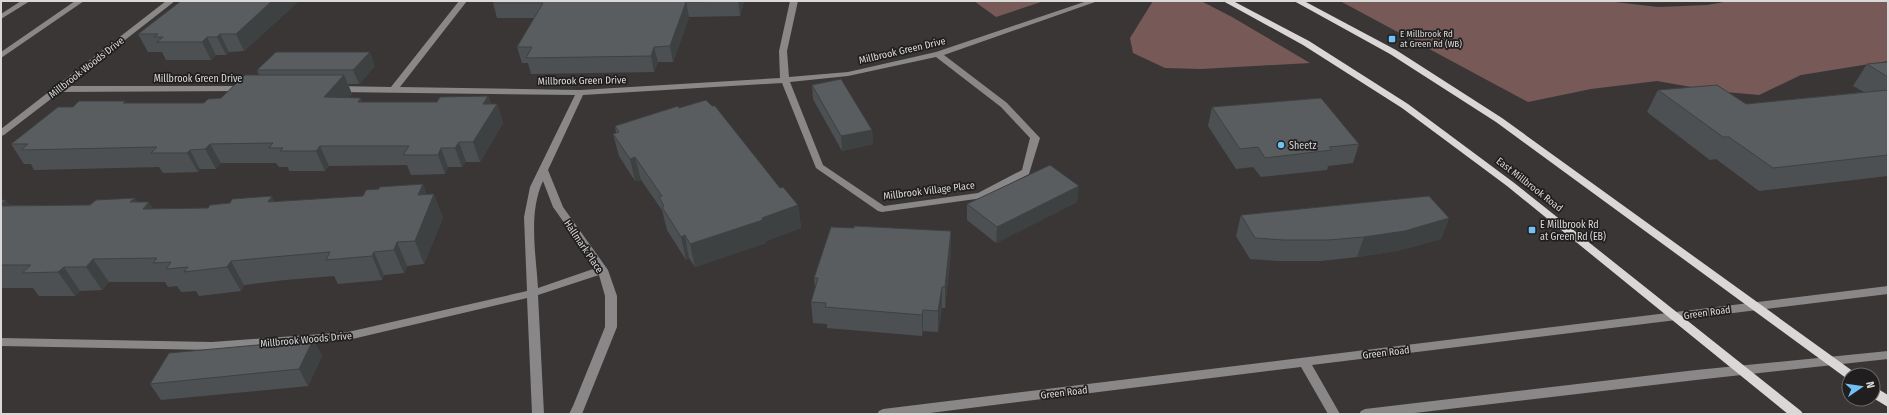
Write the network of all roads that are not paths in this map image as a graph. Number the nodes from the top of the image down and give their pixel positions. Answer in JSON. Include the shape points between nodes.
{"nodes":[{"id":1,"x":26,"y":1,"type":"edge"},
{"id":2,"x":80,"y":1,"type":"edge"},
{"id":3,"x":171,"y":1,"type":"edge"},
{"id":4,"x":463,"y":1,"type":"edge"},
{"id":5,"x":794,"y":1,"type":"edge"},
{"id":6,"x":1094,"y":1,"type":"edge"},
{"id":7,"x":1227,"y":1,"type":"edge"},
{"id":8,"x":1298,"y":1,"type":"edge"},
{"id":9,"x":1,"y":17,"type":"edge"},
{"id":10,"x":938,"y":54,"type":"junction"},
{"id":11,"x":1,"y":56,"type":"edge"},
{"id":12,"x":785,"y":80,"type":"junction"},
{"id":13,"x":60,"y":89,"type":"junction"},
{"id":14,"x":253,"y":89,"type":"edge"},
{"id":15,"x":331,"y":89,"type":"edge"},
{"id":16,"x":394,"y":89,"type":"junction"},
{"id":17,"x":580,"y":93,"type":"junction"},
{"id":18,"x":1,"y":133,"type":"edge"},
{"id":19,"x":543,"y":170,"type":"junction"},
{"id":20,"x":603,"y":270,"type":"junction"},
{"id":21,"x":1888,"y":290,"type":"edge"},
{"id":22,"x":533,"y":293,"type":"junction"},
{"id":23,"x":1756,"y":306,"type":"junction"},
{"id":24,"x":1676,"y":316,"type":"junction"},
{"id":25,"x":1,"y":342,"type":"edge"},
{"id":26,"x":1888,"y":355,"type":"edge"},
{"id":27,"x":1304,"y":362,"type":"junction"},
{"id":28,"x":1832,"y":362,"type":"junction"},
{"id":29,"x":1841,"y":368,"type":"edge"},
{"id":30,"x":1742,"y":370,"type":"junction"},
{"id":31,"x":538,"y":414,"type":"edge"},
{"id":32,"x":575,"y":414,"type":"edge"},
{"id":33,"x":884,"y":414,"type":"edge"},
{"id":34,"x":1334,"y":414,"type":"edge"},
{"id":35,"x":1365,"y":414,"type":"edge"},
{"id":36,"x":1797,"y":414,"type":"edge"}],
"edges":[{"from":1,"to":9,"type":"street"},
{"from":2,"to":11,"type":"street"},
{"from":3,"to":13,"type":"street","name":"Millbrook Woods Drive"},
{"from":4,"to":16,"type":"street"},
{"from":5,"to":12,"type":"street","via":[[784,42],[782,70]]},
{"from":6,"to":10,"type":"street","name":"Millbrook Green Drive"},
{"from":7,"to":24,"type":"main road","name":"East Millbrook Road","via":[[1306,43],[1405,106],[1510,184]]},
{"from":8,"to":23,"type":"main road","via":[[1393,52],[1461,94],[1572,171]]},
{"from":10,"to":12,"type":"street","name":"Millbrook Green Drive","via":[[848,74]]},
{"from":10,"to":12,"type":"street","name":"Millbrook Village Place","via":[[1004,105],[1035,138],[1026,172],[980,196],[882,209],[819,166]]},
{"from":12,"to":17,"type":"street","name":"Millbrook Green Drive"},
{"from":13,"to":14,"type":"street","name":"Millbrook Green Drive"},
{"from":13,"to":18,"type":"street","name":"Millbrook Woods Drive"},
{"from":15,"to":16,"type":"street","name":"Millbrook Green Drive"},
{"from":16,"to":17,"type":"street","name":"Millbrook Green Drive"},
{"from":17,"to":19,"type":"street"},
{"from":19,"to":20,"type":"street","name":"Hallmark Place","via":[[558,207]]},
{"from":19,"to":22,"type":"street","via":[[534,187],[529,217]]},
{"from":20,"to":22,"type":"street","name":"Millbrook Woods Drive"},
{"from":20,"to":32,"type":"street","name":"Hallmark Place","via":[[611,296],[612,327]]},
{"from":21,"to":23,"type":"street","name":"Green Road"},
{"from":22,"to":25,"type":"street","name":"Millbrook Woods Drive","via":[[348,336],[212,346]]},
{"from":22,"to":31,"type":"street","via":[[532,321]]},
{"from":23,"to":24,"type":"street","name":"Green Road"},
{"from":23,"to":28,"type":"main road"},
{"from":24,"to":27,"type":"street","name":"Green Road"},
{"from":24,"to":30,"type":"main road","name":"East Millbrook Road"},
{"from":26,"to":28,"type":"street"},
{"from":27,"to":33,"type":"street","name":"Green Road"},
{"from":27,"to":34,"type":"street"},
{"from":28,"to":29,"type":"main road"},
{"from":28,"to":30,"type":"street"},
{"from":30,"to":35,"type":"street"},
{"from":30,"to":36,"type":"main road","name":"East Millbrook Road"}]}
